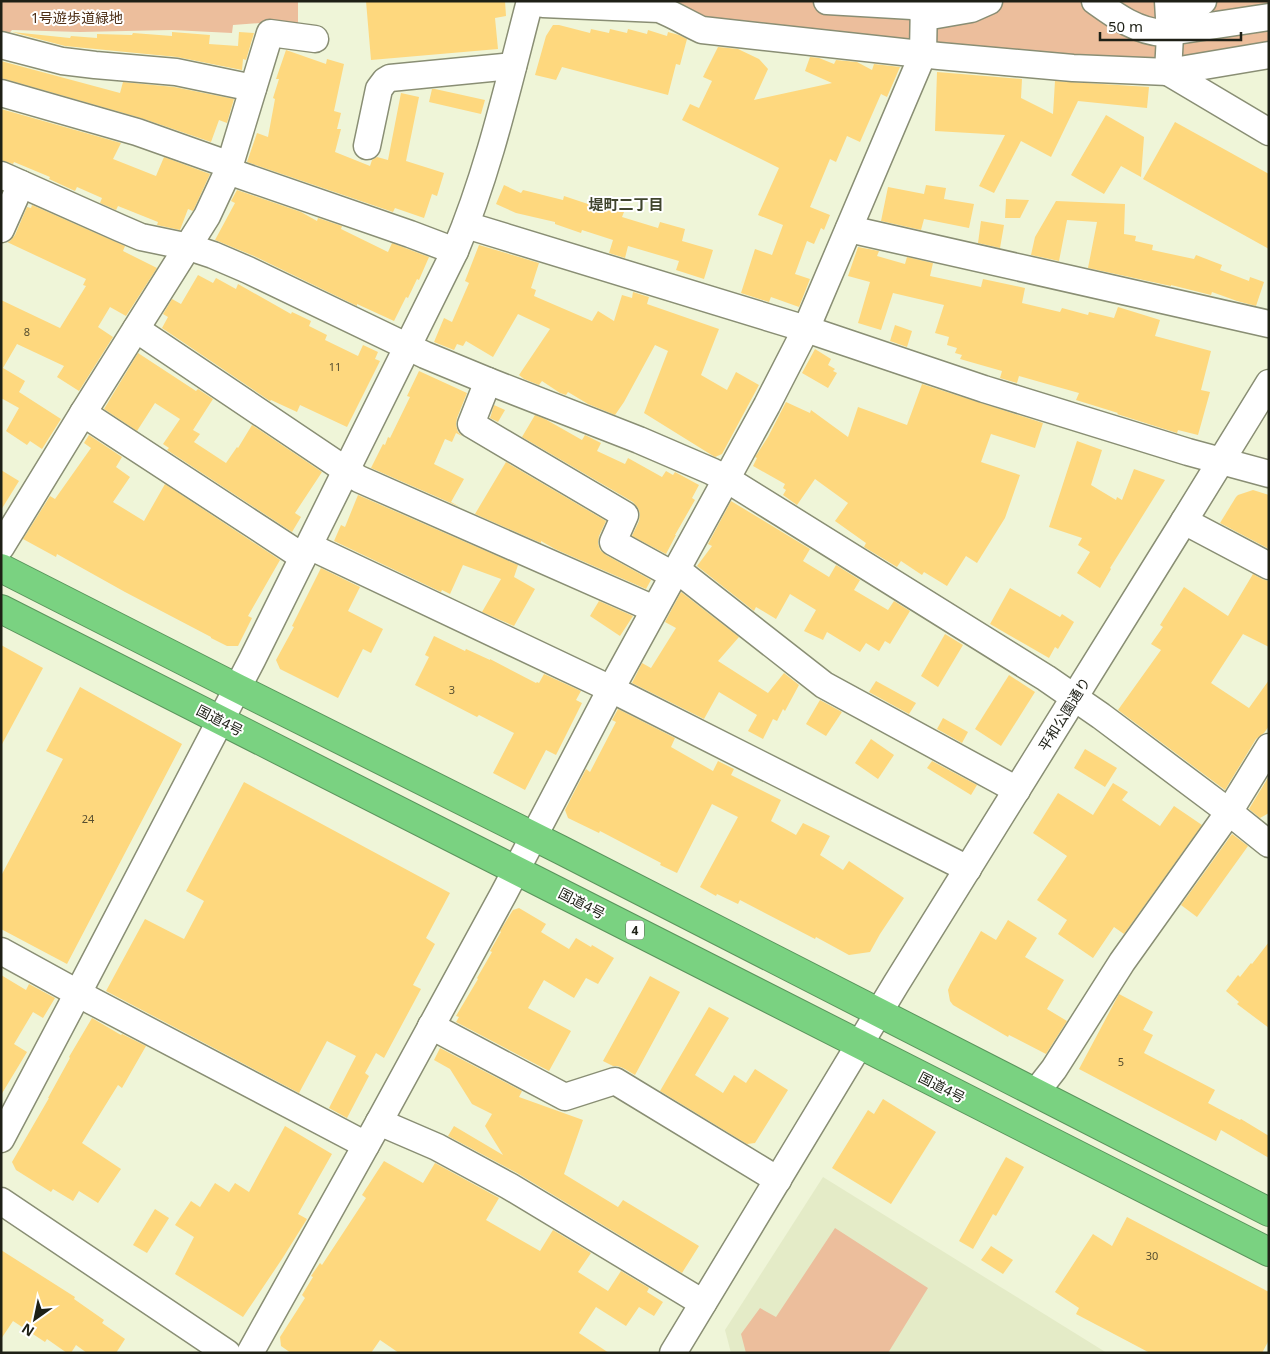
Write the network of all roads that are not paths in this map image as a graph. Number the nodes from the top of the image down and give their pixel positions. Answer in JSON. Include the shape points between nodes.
{"nodes":[{"id":1,"x":827,"y":1,"type":"edge"},
{"id":2,"x":988,"y":1,"type":"edge"},
{"id":3,"x":1095,"y":1,"type":"edge"},
{"id":4,"x":1168,"y":1,"type":"edge"},
{"id":5,"x":1204,"y":1,"type":"edge"},
{"id":6,"x":530,"y":2,"type":"edge"},
{"id":7,"x":925,"y":9,"type":"edge"},
{"id":8,"x":688,"y":11,"type":"edge"},
{"id":9,"x":1269,"y":17,"type":"edge"},
{"id":10,"x":1169,"y":30,"type":"junction"},
{"id":11,"x":315,"y":39,"type":"dead end"},
{"id":12,"x":1,"y":45,"type":"edge"},
{"id":13,"x":923,"y":54,"type":"junction"},
{"id":14,"x":1269,"y":55,"type":"edge"},
{"id":15,"x":513,"y":66,"type":"junction"},
{"id":16,"x":1168,"y":72,"type":"junction"},
{"id":17,"x":253,"y":88,"type":"junction"},
{"id":18,"x":1,"y":93,"type":"edge"},
{"id":19,"x":1269,"y":132,"type":"edge"},
{"id":20,"x":367,"y":146,"type":"dead end"},
{"id":21,"x":229,"y":168,"type":"junction"},
{"id":22,"x":11,"y":179,"type":"edge"},
{"id":23,"x":466,"y":225,"type":"junction"},
{"id":24,"x":1,"y":229,"type":"edge"},
{"id":25,"x":849,"y":229,"type":"junction"},
{"id":26,"x":188,"y":247,"type":"junction"},
{"id":27,"x":455,"y":251,"type":"junction"},
{"id":28,"x":1269,"y":324,"type":"edge"},
{"id":29,"x":806,"y":328,"type":"junction"},
{"id":30,"x":136,"y":329,"type":"junction"},
{"id":31,"x":408,"y":347,"type":"junction"},
{"id":32,"x":488,"y":381,"type":"junction"},
{"id":33,"x":1269,"y":383,"type":"edge"},
{"id":34,"x":83,"y":413,"type":"junction"},
{"id":35,"x":1221,"y":460,"type":"junction"},
{"id":36,"x":347,"y":470,"type":"junction"},
{"id":37,"x":1269,"y":474,"type":"edge"},
{"id":38,"x":725,"y":478,"type":"junction"},
{"id":39,"x":1184,"y":521,"type":"junction"},
{"id":40,"x":1,"y":547,"type":"edge"},
{"id":41,"x":306,"y":552,"type":"junction"},
{"id":42,"x":1269,"y":566,"type":"edge"},
{"id":43,"x":1,"y":568,"type":"edge"},
{"id":44,"x":674,"y":572,"type":"junction"},
{"id":45,"x":1,"y":608,"type":"edge"},
{"id":46,"x":654,"y":609,"type":"junction"},
{"id":47,"x":237,"y":688,"type":"junction"},
{"id":48,"x":611,"y":689,"type":"junction"},
{"id":49,"x":1075,"y":697,"type":"junction"},
{"id":50,"x":221,"y":720,"type":"junction"},
{"id":51,"x":1269,"y":747,"type":"edge"},
{"id":52,"x":1017,"y":790,"type":"junction"},
{"id":53,"x":1230,"y":812,"type":"junction"},
{"id":54,"x":533,"y":836,"type":"junction"},
{"id":55,"x":1269,"y":844,"type":"edge"},
{"id":56,"x":968,"y":869,"type":"junction"},
{"id":57,"x":516,"y":870,"type":"junction"},
{"id":58,"x":1,"y":951,"type":"edge"},
{"id":59,"x":78,"y":993,"type":"junction"},
{"id":60,"x":879,"y":1012,"type":"junction"},
{"id":61,"x":430,"y":1026,"type":"junction"},
{"id":62,"x":859,"y":1045,"type":"junction"},
{"id":63,"x":1036,"y":1092,"type":"junction"},
{"id":64,"x":379,"y":1122,"type":"junction"},
{"id":65,"x":1,"y":1139,"type":"edge"},
{"id":66,"x":366,"y":1145,"type":"junction"},
{"id":67,"x":778,"y":1180,"type":"junction"},
{"id":68,"x":1,"y":1201,"type":"edge"},
{"id":69,"x":1269,"y":1212,"type":"edge"},
{"id":70,"x":1269,"y":1252,"type":"edge"},
{"id":71,"x":703,"y":1303,"type":"junction"},
{"id":72,"x":227,"y":1353,"type":"edge"},
{"id":73,"x":250,"y":1353,"type":"edge"},
{"id":74,"x":673,"y":1353,"type":"edge"}],
"edges":[{"from":1,"to":7,"type":"street"},
{"from":2,"to":7,"type":"street","via":[[971,9]]},
{"from":3,"to":10,"type":"street","via":[[1130,25],[1150,32]]},
{"from":4,"to":10,"type":"street"},
{"from":5,"to":10,"type":"street"},
{"from":6,"to":8,"type":"street","via":[[659,9],[675,15]]},
{"from":6,"to":15,"type":"street"},
{"from":7,"to":13,"type":"street"},
{"from":8,"to":13,"type":"street","via":[[702,30]]},
{"from":9,"to":10,"type":"street"},
{"from":10,"to":16,"type":"street"},
{"from":11,"to":17,"type":"street","via":[[270,33]]},
{"from":12,"to":17,"type":"street","via":[[62,61],[176,72]]},
{"from":13,"to":16,"type":"street","via":[[1073,68]]},
{"from":13,"to":25,"type":"street"},
{"from":14,"to":16,"type":"street"},
{"from":15,"to":20,"type":"street","via":[[390,78],[379,89]]},
{"from":15,"to":23,"type":"street"},
{"from":16,"to":19,"type":"street"},
{"from":17,"to":21,"type":"street"},
{"from":18,"to":21,"type":"street","via":[[137,132]]},
{"from":21,"to":26,"type":"street","via":[[207,216]]},
{"from":21,"to":27,"type":"street"},
{"from":22,"to":24,"type":"street"},
{"from":22,"to":26,"type":"street","via":[[134,234]]},
{"from":23,"to":27,"type":"street"},
{"from":23,"to":29,"type":"street"},
{"from":25,"to":28,"type":"street"},
{"from":25,"to":29,"type":"street"},
{"from":26,"to":30,"type":"street"},
{"from":26,"to":31,"type":"street","via":[[213,254]]},
{"from":27,"to":31,"type":"street"},
{"from":29,"to":35,"type":"street","via":[[984,389]]},
{"from":29,"to":38,"type":"street"},
{"from":30,"to":34,"type":"street"},
{"from":30,"to":36,"type":"street"},
{"from":31,"to":32,"type":"street"},
{"from":31,"to":36,"type":"street"},
{"from":32,"to":38,"type":"street","via":[[639,440]]},
{"from":32,"to":44,"type":"street","via":[[471,424],[626,515],[613,542]]},
{"from":33,"to":35,"type":"street","name":"平和公園通り"},
{"from":34,"to":40,"type":"street"},
{"from":34,"to":41,"type":"street"},
{"from":35,"to":37,"type":"street"},
{"from":35,"to":39,"type":"street","name":"平和公園通り"},
{"from":36,"to":41,"type":"street"},
{"from":36,"to":46,"type":"street","via":[[359,480]]},
{"from":38,"to":44,"type":"street"},
{"from":38,"to":49,"type":"street"},
{"from":39,"to":42,"type":"street"},
{"from":39,"to":49,"type":"street","name":"平和公園通り"},
{"from":41,"to":47,"type":"street"},
{"from":41,"to":48,"type":"street"},
{"from":43,"to":47,"type":"highway"},
{"from":44,"to":46,"type":"street"},
{"from":44,"to":52,"type":"street","via":[[824,685]]},
{"from":45,"to":50,"type":"highway","name":"国道4号","number":"4"},
{"from":46,"to":48,"type":"street"},
{"from":47,"to":50,"type":"street"},
{"from":47,"to":54,"type":"highway"},
{"from":48,"to":54,"type":"street"},
{"from":48,"to":56,"type":"street"},
{"from":49,"to":52,"type":"street","name":"平和公園通り"},
{"from":49,"to":53,"type":"street"},
{"from":50,"to":57,"type":"highway","name":"国道4号","number":"4"},
{"from":50,"to":59,"type":"street"},
{"from":51,"to":53,"type":"street"},
{"from":52,"to":56,"type":"street","name":"平和公園通り"},
{"from":53,"to":55,"type":"street"},
{"from":53,"to":63,"type":"street","via":[[1122,962]]},
{"from":54,"to":57,"type":"street"},
{"from":54,"to":60,"type":"highway"},
{"from":56,"to":60,"type":"street","name":"平和公園通り"},
{"from":57,"to":61,"type":"street"},
{"from":57,"to":62,"type":"highway","name":"国道4号","number":"4"},
{"from":58,"to":59,"type":"street"},
{"from":59,"to":65,"type":"street"},
{"from":59,"to":66,"type":"street"},
{"from":60,"to":62,"type":"street","name":"平和公園通り"},
{"from":60,"to":63,"type":"highway"},
{"from":61,"to":64,"type":"street"},
{"from":61,"to":67,"type":"street","via":[[565,1097],[615,1081]]},
{"from":62,"to":67,"type":"street","name":"平和公園通り"},
{"from":62,"to":70,"type":"highway","name":"国道4号","number":"4"},
{"from":63,"to":69,"type":"highway"},
{"from":64,"to":66,"type":"street"},
{"from":64,"to":71,"type":"street","via":[[509,1186]]},
{"from":66,"to":73,"type":"street"},
{"from":67,"to":71,"type":"street","name":"平和公園通り"},
{"from":68,"to":72,"type":"street"},
{"from":71,"to":74,"type":"street","name":"平和公園通り"}]}
